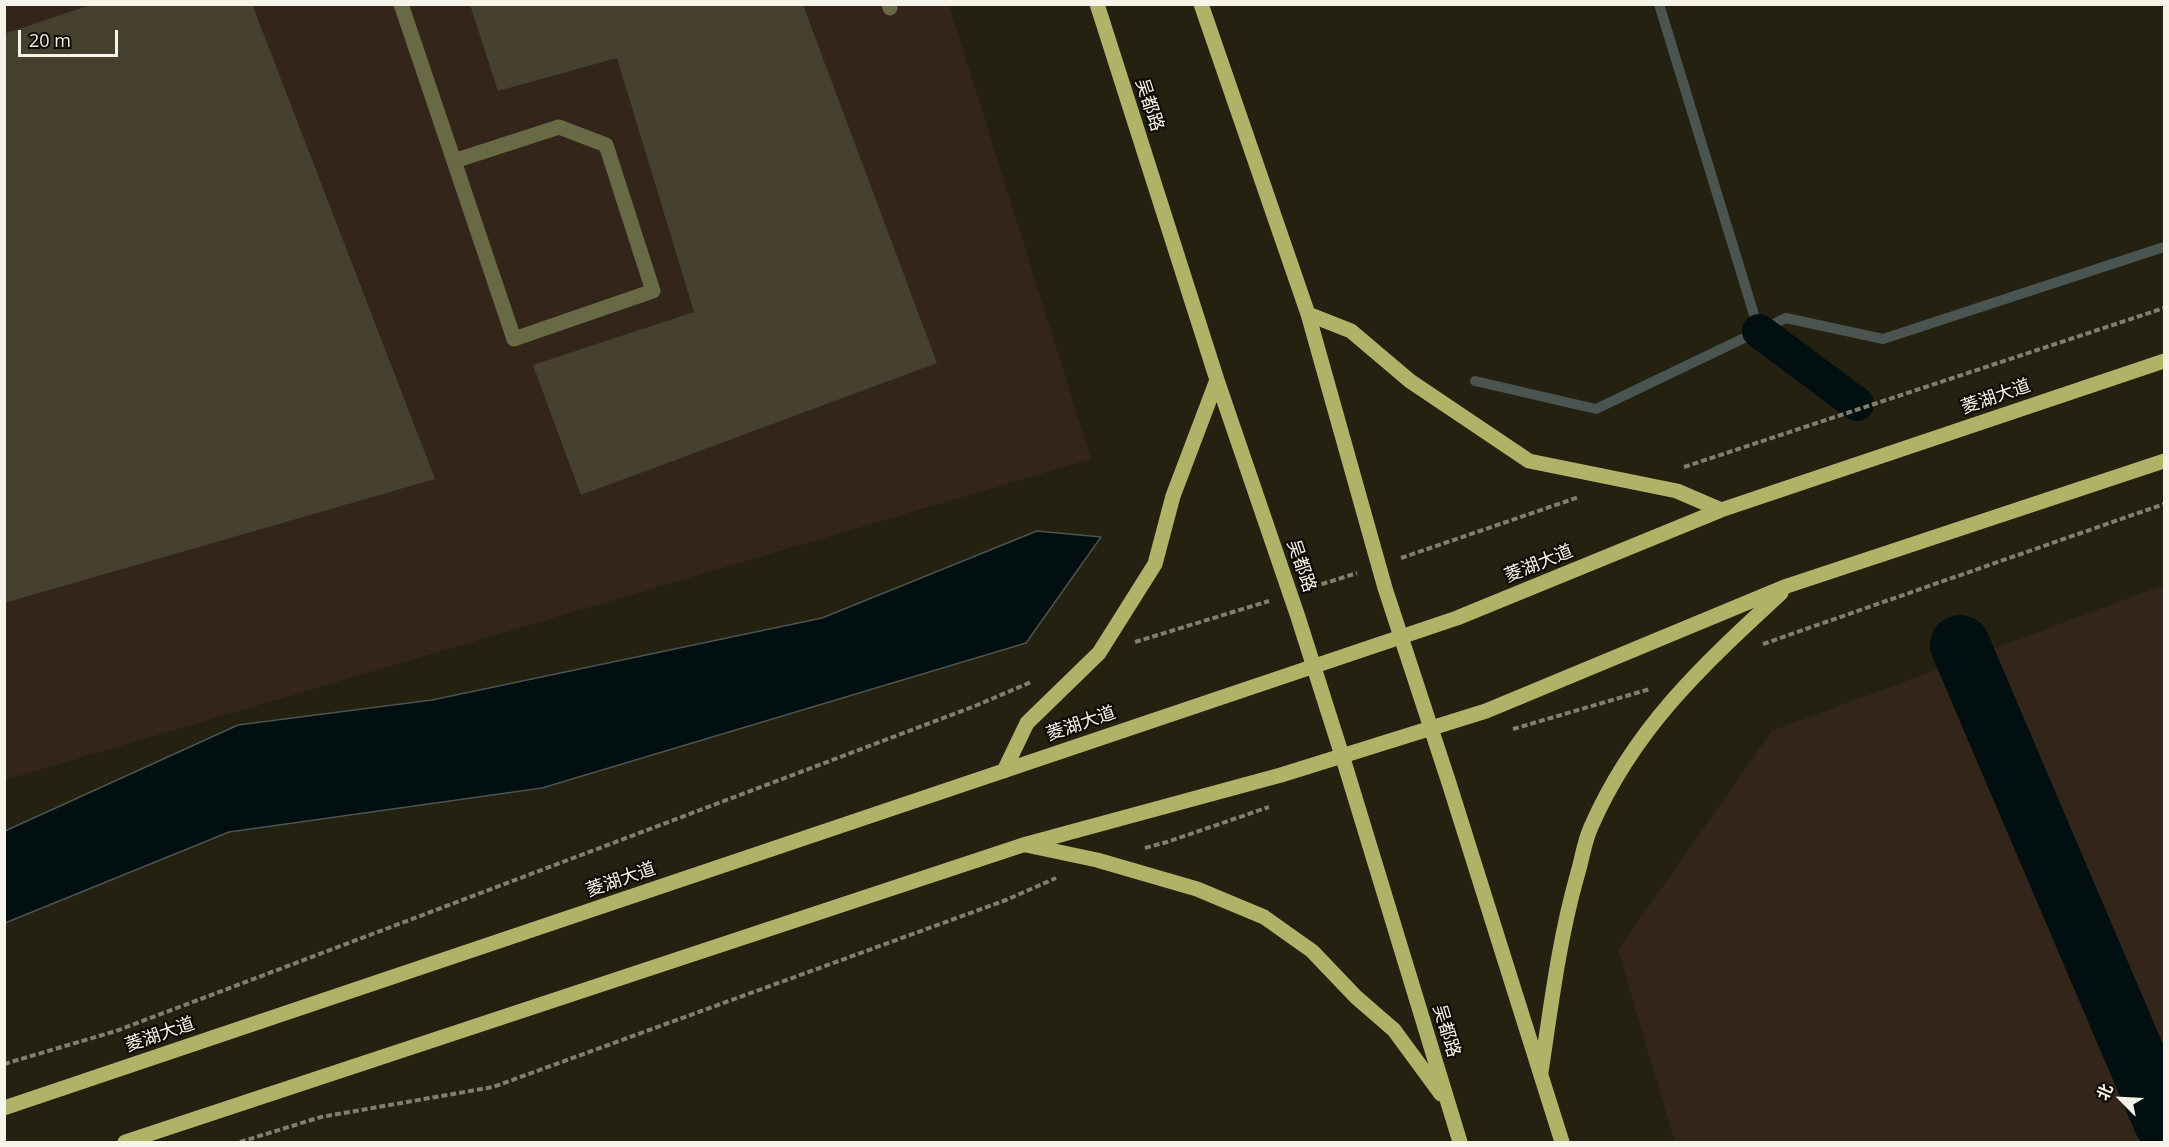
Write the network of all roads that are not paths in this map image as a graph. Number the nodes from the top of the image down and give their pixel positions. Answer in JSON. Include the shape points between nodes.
{"nodes":[{"id":1,"x":401,"y":4,"type":"edge"},
{"id":2,"x":1097,"y":4,"type":"edge"},
{"id":3,"x":1202,"y":4,"type":"edge"},
{"id":4,"x":454,"y":161,"type":"junction"},
{"id":5,"x":1308,"y":314,"type":"junction"},
{"id":6,"x":2164,"y":361,"type":"edge"},
{"id":7,"x":1217,"y":380,"type":"junction"},
{"id":8,"x":2164,"y":461,"type":"edge"},
{"id":9,"x":1721,"y":510,"type":"junction"},
{"id":10,"x":1787,"y":586,"type":"junction"},
{"id":11,"x":1401,"y":637,"type":"junction"},
{"id":12,"x":1313,"y":666,"type":"junction"},
{"id":13,"x":1431,"y":728,"type":"junction"},
{"id":14,"x":1342,"y":756,"type":"junction"},
{"id":15,"x":1004,"y":771,"type":"junction"},
{"id":16,"x":1023,"y":844,"type":"junction"},
{"id":17,"x":1540,"y":1075,"type":"junction"},
{"id":18,"x":1447,"y":1103,"type":"junction"},
{"id":19,"x":4,"y":1108,"type":"edge"},
{"id":20,"x":125,"y":1143,"type":"edge"},
{"id":21,"x":1460,"y":1143,"type":"edge"},
{"id":22,"x":1562,"y":1143,"type":"edge"}],
"edges":[{"from":1,"to":4,"type":"street"},
{"from":2,"to":7,"type":"main road","name":"吴都路"},
{"from":3,"to":5,"type":"main road"},
{"from":4,"to":4,"type":"street","via":[[514,339],[653,291],[606,145],[559,127]]},
{"from":5,"to":9,"type":"main road","via":[[1351,331],[1410,381],[1529,461],[1677,491]]},
{"from":5,"to":11,"type":"main road"},
{"from":6,"to":9,"type":"main road","name":"菱湖大道"},
{"from":7,"to":12,"type":"main road","name":"吴都路"},
{"from":7,"to":15,"type":"main road","via":[[1173,496],[1155,564],[1099,653],[1027,723]]},
{"from":8,"to":10,"type":"main road"},
{"from":9,"to":11,"type":"main road","name":"菱湖大道"},
{"from":10,"to":13,"type":"main road","via":[[1486,711]]},
{"from":10,"to":17,"type":"main road","via":[[1703,665],[1646,731],[1590,829],[1564,922]]},
{"from":11,"to":12,"type":"main road","name":"菱湖大道"},
{"from":11,"to":13,"type":"main road"},
{"from":12,"to":14,"type":"main road","name":"吴都路"},
{"from":12,"to":15,"type":"main road","name":"菱湖大道"},
{"from":13,"to":14,"type":"main road"},
{"from":13,"to":17,"type":"main road"},
{"from":14,"to":16,"type":"main road"},
{"from":14,"to":18,"type":"main road","name":"吴都路"},
{"from":15,"to":19,"type":"main road","name":"菱湖大道"},
{"from":16,"to":18,"type":"main road","via":[[1097,860],[1197,889],[1264,917],[1312,951],[1394,1030]]},
{"from":16,"to":20,"type":"main road"},
{"from":17,"to":22,"type":"main road"},
{"from":18,"to":21,"type":"main road","name":"吴都路"}]}
